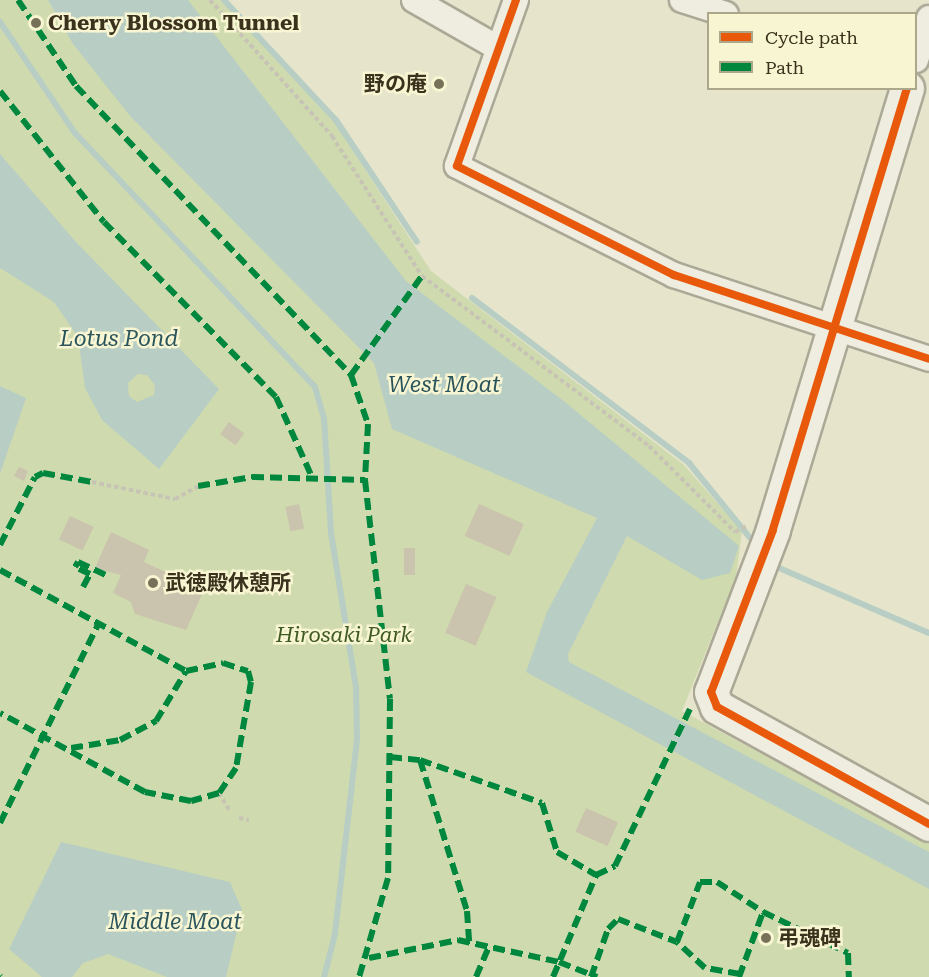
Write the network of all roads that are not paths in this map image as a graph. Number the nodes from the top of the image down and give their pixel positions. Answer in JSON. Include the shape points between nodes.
{"nodes":[{"id":1,"x":414,"y":0,"type":"edge"},
{"id":2,"x":516,"y":0,"type":"edge"},
{"id":3,"x":682,"y":0,"type":"edge"},
{"id":4,"x":720,"y":12,"type":"edge"},
{"id":5,"x":929,"y":18,"type":"edge"},
{"id":6,"x":498,"y":48,"type":"junction"},
{"id":7,"x":917,"y":54,"type":"edge"},
{"id":8,"x":906,"y":90,"type":"edge"},
{"id":9,"x":834,"y":329,"type":"junction"},
{"id":10,"x":929,"y":359,"type":"edge"},
{"id":11,"x":929,"y":824,"type":"edge"}],
"edges":[{"from":1,"to":6,"type":"street"},
{"from":2,"to":6,"type":"street"},
{"from":3,"to":4,"type":"street"},
{"from":5,"to":7,"type":"street"},
{"from":6,"to":9,"type":"street","via":[[457,166],[674,275]]},
{"from":8,"to":9,"type":"street"},
{"from":9,"to":10,"type":"street"},
{"from":9,"to":11,"type":"street","via":[[773,530],[711,692],[717,707]]}]}
